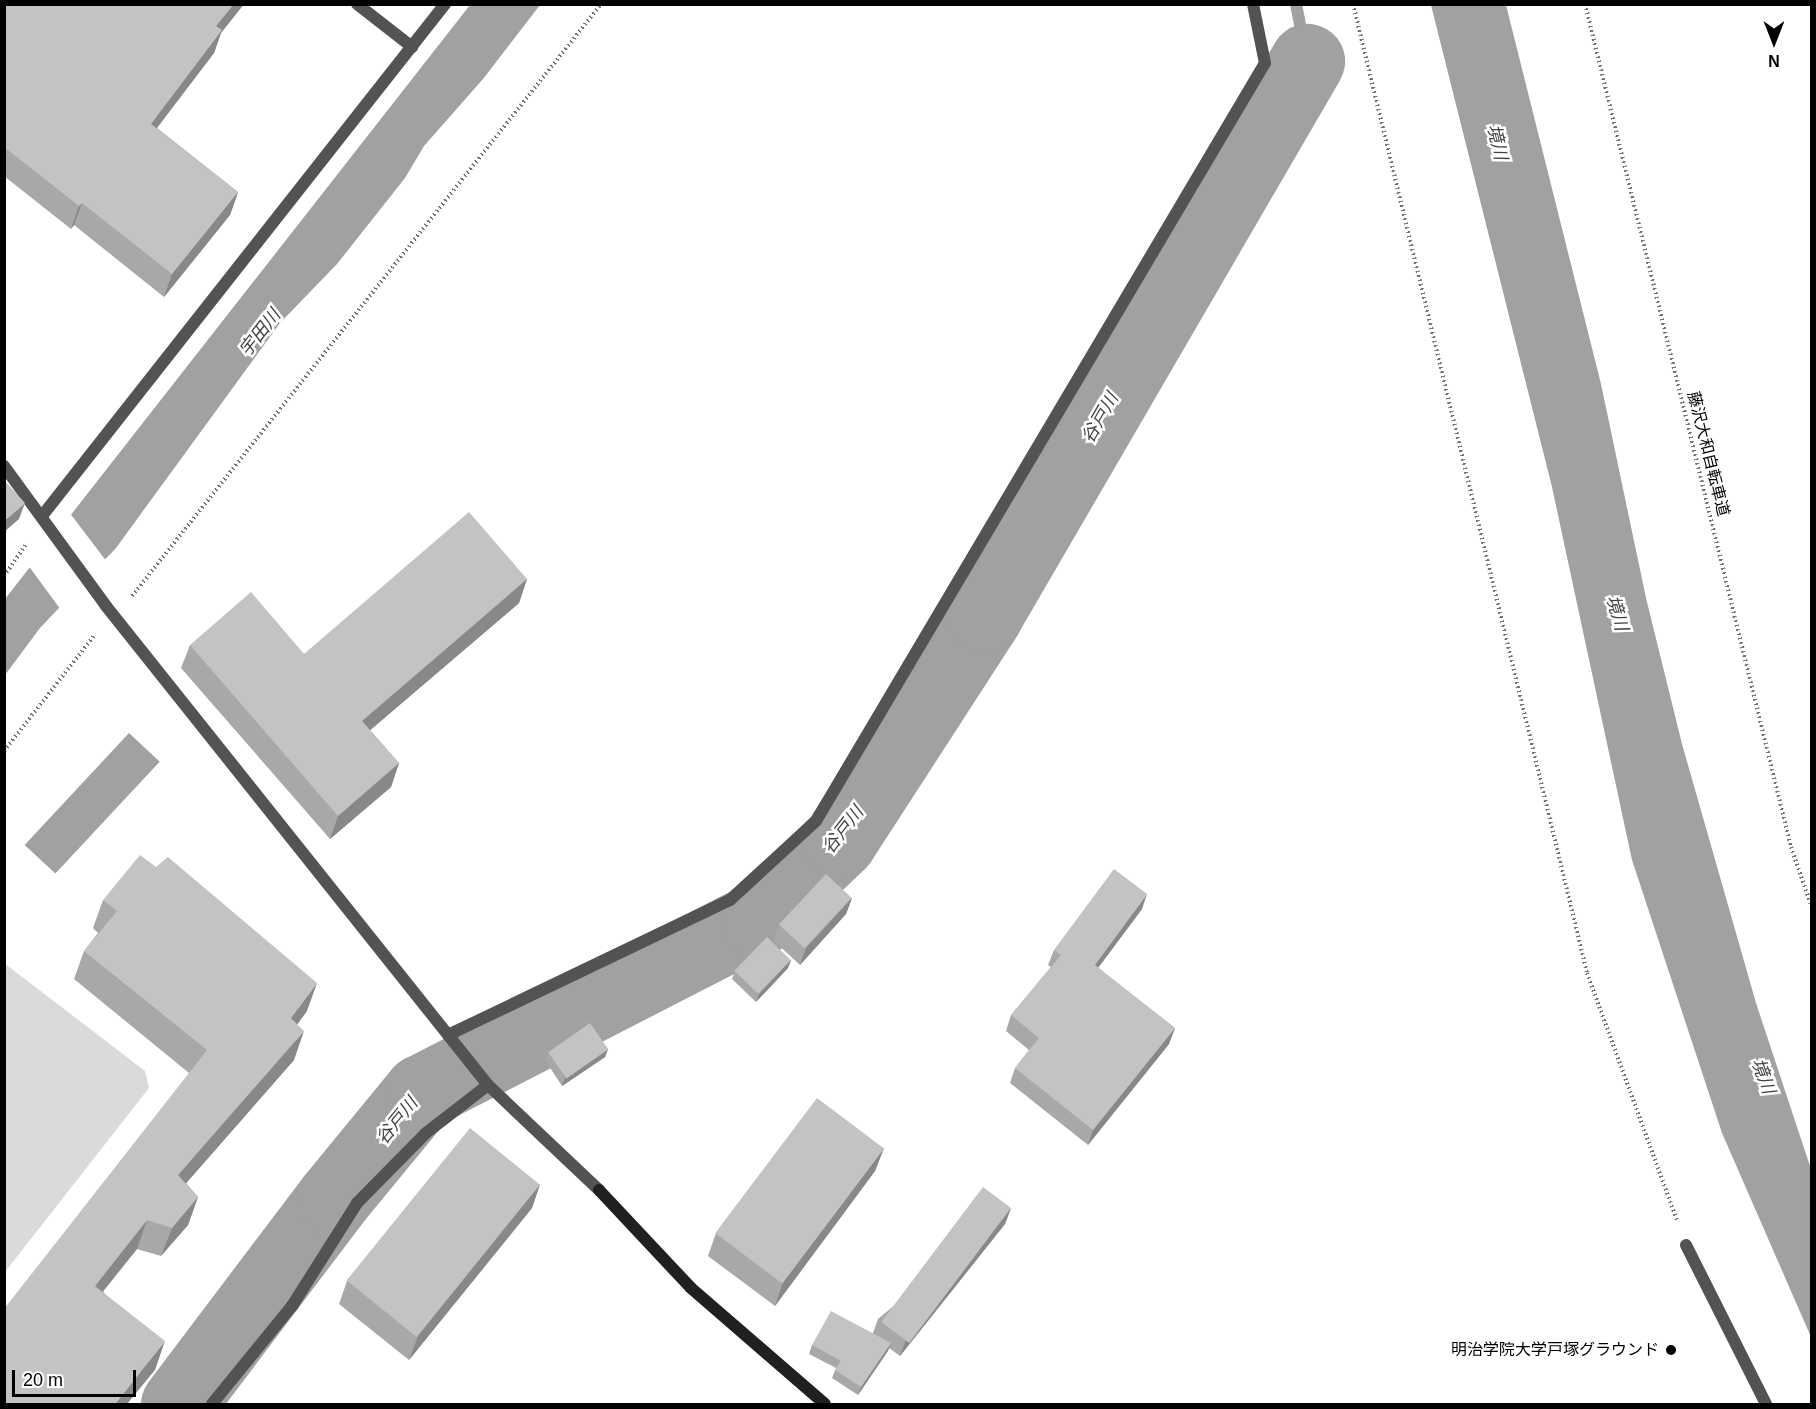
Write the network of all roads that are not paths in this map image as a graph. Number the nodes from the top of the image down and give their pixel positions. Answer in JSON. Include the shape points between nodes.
{"nodes":[{"id":1,"x":357,"y":4,"type":"edge"},
{"id":2,"x":445,"y":4,"type":"edge"},
{"id":3,"x":1253,"y":4,"type":"edge"},
{"id":4,"x":412,"y":47,"type":"junction"},
{"id":5,"x":4,"y":466,"type":"edge"},
{"id":6,"x":42,"y":516,"type":"junction"},
{"id":7,"x":448,"y":1035,"type":"junction"},
{"id":8,"x":489,"y":1085,"type":"junction"},
{"id":9,"x":1686,"y":1245,"type":"road end"},
{"id":10,"x":212,"y":1404,"type":"edge"},
{"id":11,"x":825,"y":1404,"type":"edge"},
{"id":12,"x":1766,"y":1404,"type":"edge"}],
"edges":[{"from":1,"to":4,"type":"street"},
{"from":2,"to":4,"type":"street"},
{"from":3,"to":7,"type":"street","via":[[1265,63],[816,821],[730,900]]},
{"from":4,"to":6,"type":"street"},
{"from":5,"to":6,"type":"street"},
{"from":6,"to":7,"type":"street","via":[[106,606]]},
{"from":7,"to":8,"type":"street"},
{"from":8,"to":10,"type":"street","via":[[426,1133],[357,1203],[292,1306]]},
{"from":8,"to":11,"type":"street","via":[[599,1190],[691,1288]]},
{"from":9,"to":12,"type":"street"}]}
